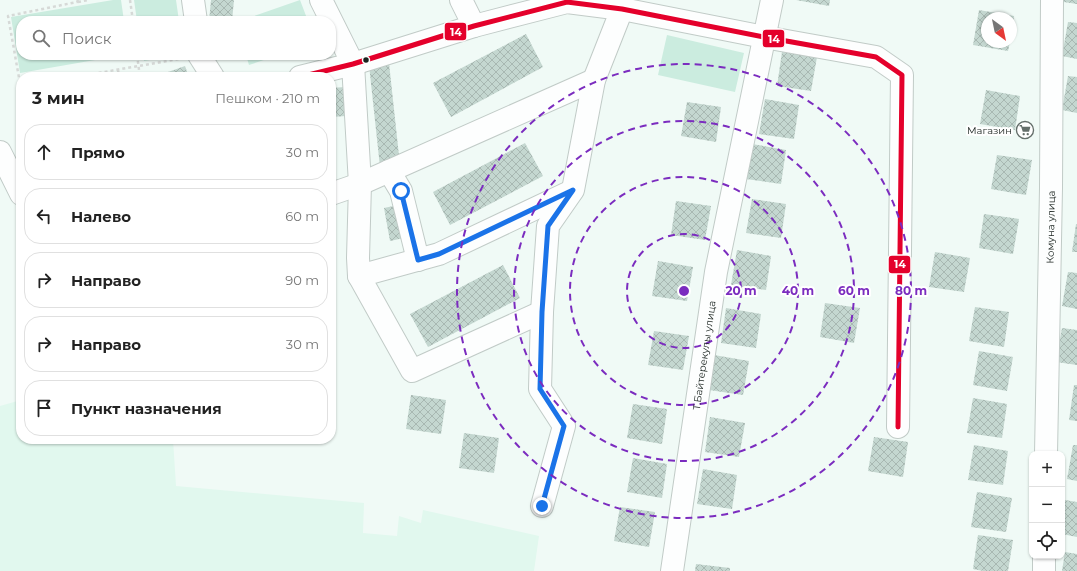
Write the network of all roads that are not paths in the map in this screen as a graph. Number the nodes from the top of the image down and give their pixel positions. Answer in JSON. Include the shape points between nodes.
{"nodes":[{"id":1,"x":193,"y":0,"type":"edge"},
{"id":2,"x":320,"y":0,"type":"edge"},
{"id":3,"x":461,"y":0,"type":"edge"},
{"id":4,"x":772,"y":0,"type":"edge"},
{"id":5,"x":1052,"y":0,"type":"edge"},
{"id":6,"x":622,"y":9,"type":"junction"},
{"id":7,"x":195,"y":16,"type":"edge"},
{"id":8,"x":328,"y":16,"type":"edge"},
{"id":9,"x":474,"y":26,"type":"junction"},
{"id":10,"x":336,"y":30,"type":"edge"},
{"id":11,"x":764,"y":37,"type":"junction"},
{"id":12,"x":194,"y":60,"type":"edge"},
{"id":13,"x":354,"y":64,"type":"junction"},
{"id":14,"x":208,"y":72,"type":"edge"},
{"id":15,"x":321,"y":72,"type":"edge"},
{"id":16,"x":594,"y":80,"type":"junction"},
{"id":17,"x":0,"y":152,"type":"edge"},
{"id":18,"x":389,"y":171,"type":"junction"},
{"id":19,"x":16,"y":184,"type":"edge"},
{"id":20,"x":360,"y":184,"type":"junction"},
{"id":21,"x":573,"y":190,"type":"junction"},
{"id":22,"x":336,"y":192,"type":"edge"},
{"id":23,"x":418,"y":260,"type":"junction"},
{"id":24,"x":359,"y":276,"type":"junction"},
{"id":25,"x":542,"y":312,"type":"junction"},
{"id":26,"x":898,"y":427,"type":"dead end"},
{"id":27,"x":1046,"y":451,"type":"edge"},
{"id":28,"x":542,"y":506,"type":"dead end"},
{"id":29,"x":1044,"y":559,"type":"edge"},
{"id":30,"x":672,"y":571,"type":"edge"},
{"id":31,"x":1044,"y":571,"type":"edge"}],
"edges":[{"from":1,"to":7,"type":"street"},
{"from":2,"to":8,"type":"street"},
{"from":3,"to":9,"type":"street"},
{"from":4,"to":11,"type":"street","name":"Т.Байтерекулы улица"},
{"from":5,"to":27,"type":"street","name":"Комуна улица"},
{"from":6,"to":9,"type":"street","via":[[567,2]]},
{"from":6,"to":11,"type":"street"},
{"from":6,"to":16,"type":"street"},
{"from":9,"to":13,"type":"street"},
{"from":10,"to":13,"type":"street"},
{"from":11,"to":26,"type":"street","via":[[876,57],[902,75]]},
{"from":11,"to":30,"type":"street","name":"Т.Байтерекулы улица","via":[[716,272]]},
{"from":12,"to":14,"type":"street"},
{"from":13,"to":15,"type":"street"},
{"from":13,"to":20,"type":"street"},
{"from":16,"to":18,"type":"street"},
{"from":16,"to":21,"type":"street"},
{"from":17,"to":19,"type":"street"},
{"from":18,"to":20,"type":"street"},
{"from":18,"to":23,"type":"street","via":[[401,191]]},
{"from":20,"to":22,"type":"street"},
{"from":20,"to":24,"type":"street"},
{"from":21,"to":23,"type":"street","via":[[439,254]]},
{"from":21,"to":25,"type":"street","via":[[548,226]]},
{"from":23,"to":24,"type":"street"},
{"from":24,"to":25,"type":"street","via":[[412,371]]},
{"from":25,"to":28,"type":"street","via":[[540,389],[564,426]]},
{"from":29,"to":31,"type":"street"}]}
